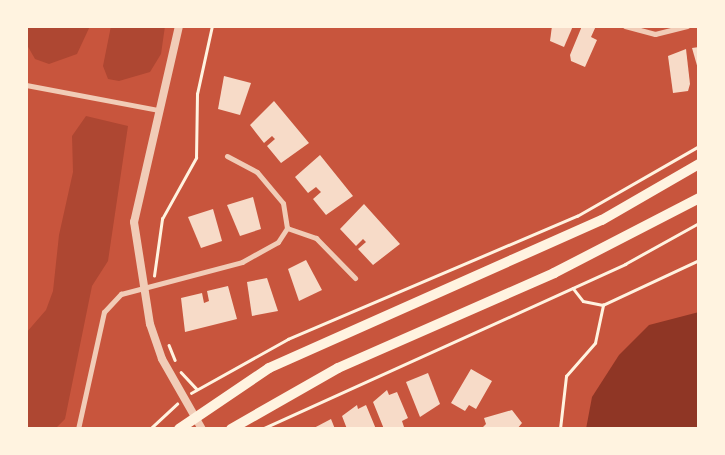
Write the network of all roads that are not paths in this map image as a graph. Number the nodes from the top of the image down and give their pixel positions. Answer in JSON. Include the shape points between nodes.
{"nodes":[{"id":1,"x":179,"y":26,"type":"edge"},
{"id":2,"x":624,"y":26,"type":"edge"},
{"id":3,"x":687,"y":26,"type":"edge"},
{"id":4,"x":26,"y":84,"type":"edge"},
{"id":5,"x":158,"y":110,"type":"junction"},
{"id":6,"x":228,"y":156,"type":"dead end"},
{"id":7,"x":699,"y":164,"type":"edge"},
{"id":8,"x":699,"y":198,"type":"edge"},
{"id":9,"x":287,"y":228,"type":"junction"},
{"id":10,"x":355,"y":278,"type":"dead end"},
{"id":11,"x":143,"y":285,"type":"junction"},
{"id":12,"x":195,"y":415,"type":"junction"},
{"id":13,"x":78,"y":429,"type":"edge"},
{"id":14,"x":179,"y":429,"type":"edge"},
{"id":15,"x":202,"y":429,"type":"edge"},
{"id":16,"x":231,"y":429,"type":"edge"}],
"edges":[{"from":1,"to":5,"type":"street"},
{"from":2,"to":3,"type":"street","via":[[655,34]]},
{"from":4,"to":5,"type":"street"},
{"from":5,"to":11,"type":"street","via":[[134,222]]},
{"from":6,"to":9,"type":"street","via":[[257,172],[283,203]]},
{"from":7,"to":12,"type":"main road","via":[[602,220],[270,368]]},
{"from":8,"to":16,"type":"main road","via":[[597,253],[338,368]]},
{"from":9,"to":10,"type":"street","via":[[316,238]]},
{"from":9,"to":11,"type":"street","via":[[278,242],[242,262]]},
{"from":11,"to":12,"type":"street","via":[[162,359]]},
{"from":11,"to":13,"type":"street","via":[[121,294],[104,312]]},
{"from":12,"to":14,"type":"main road"},
{"from":12,"to":15,"type":"street"}]}
